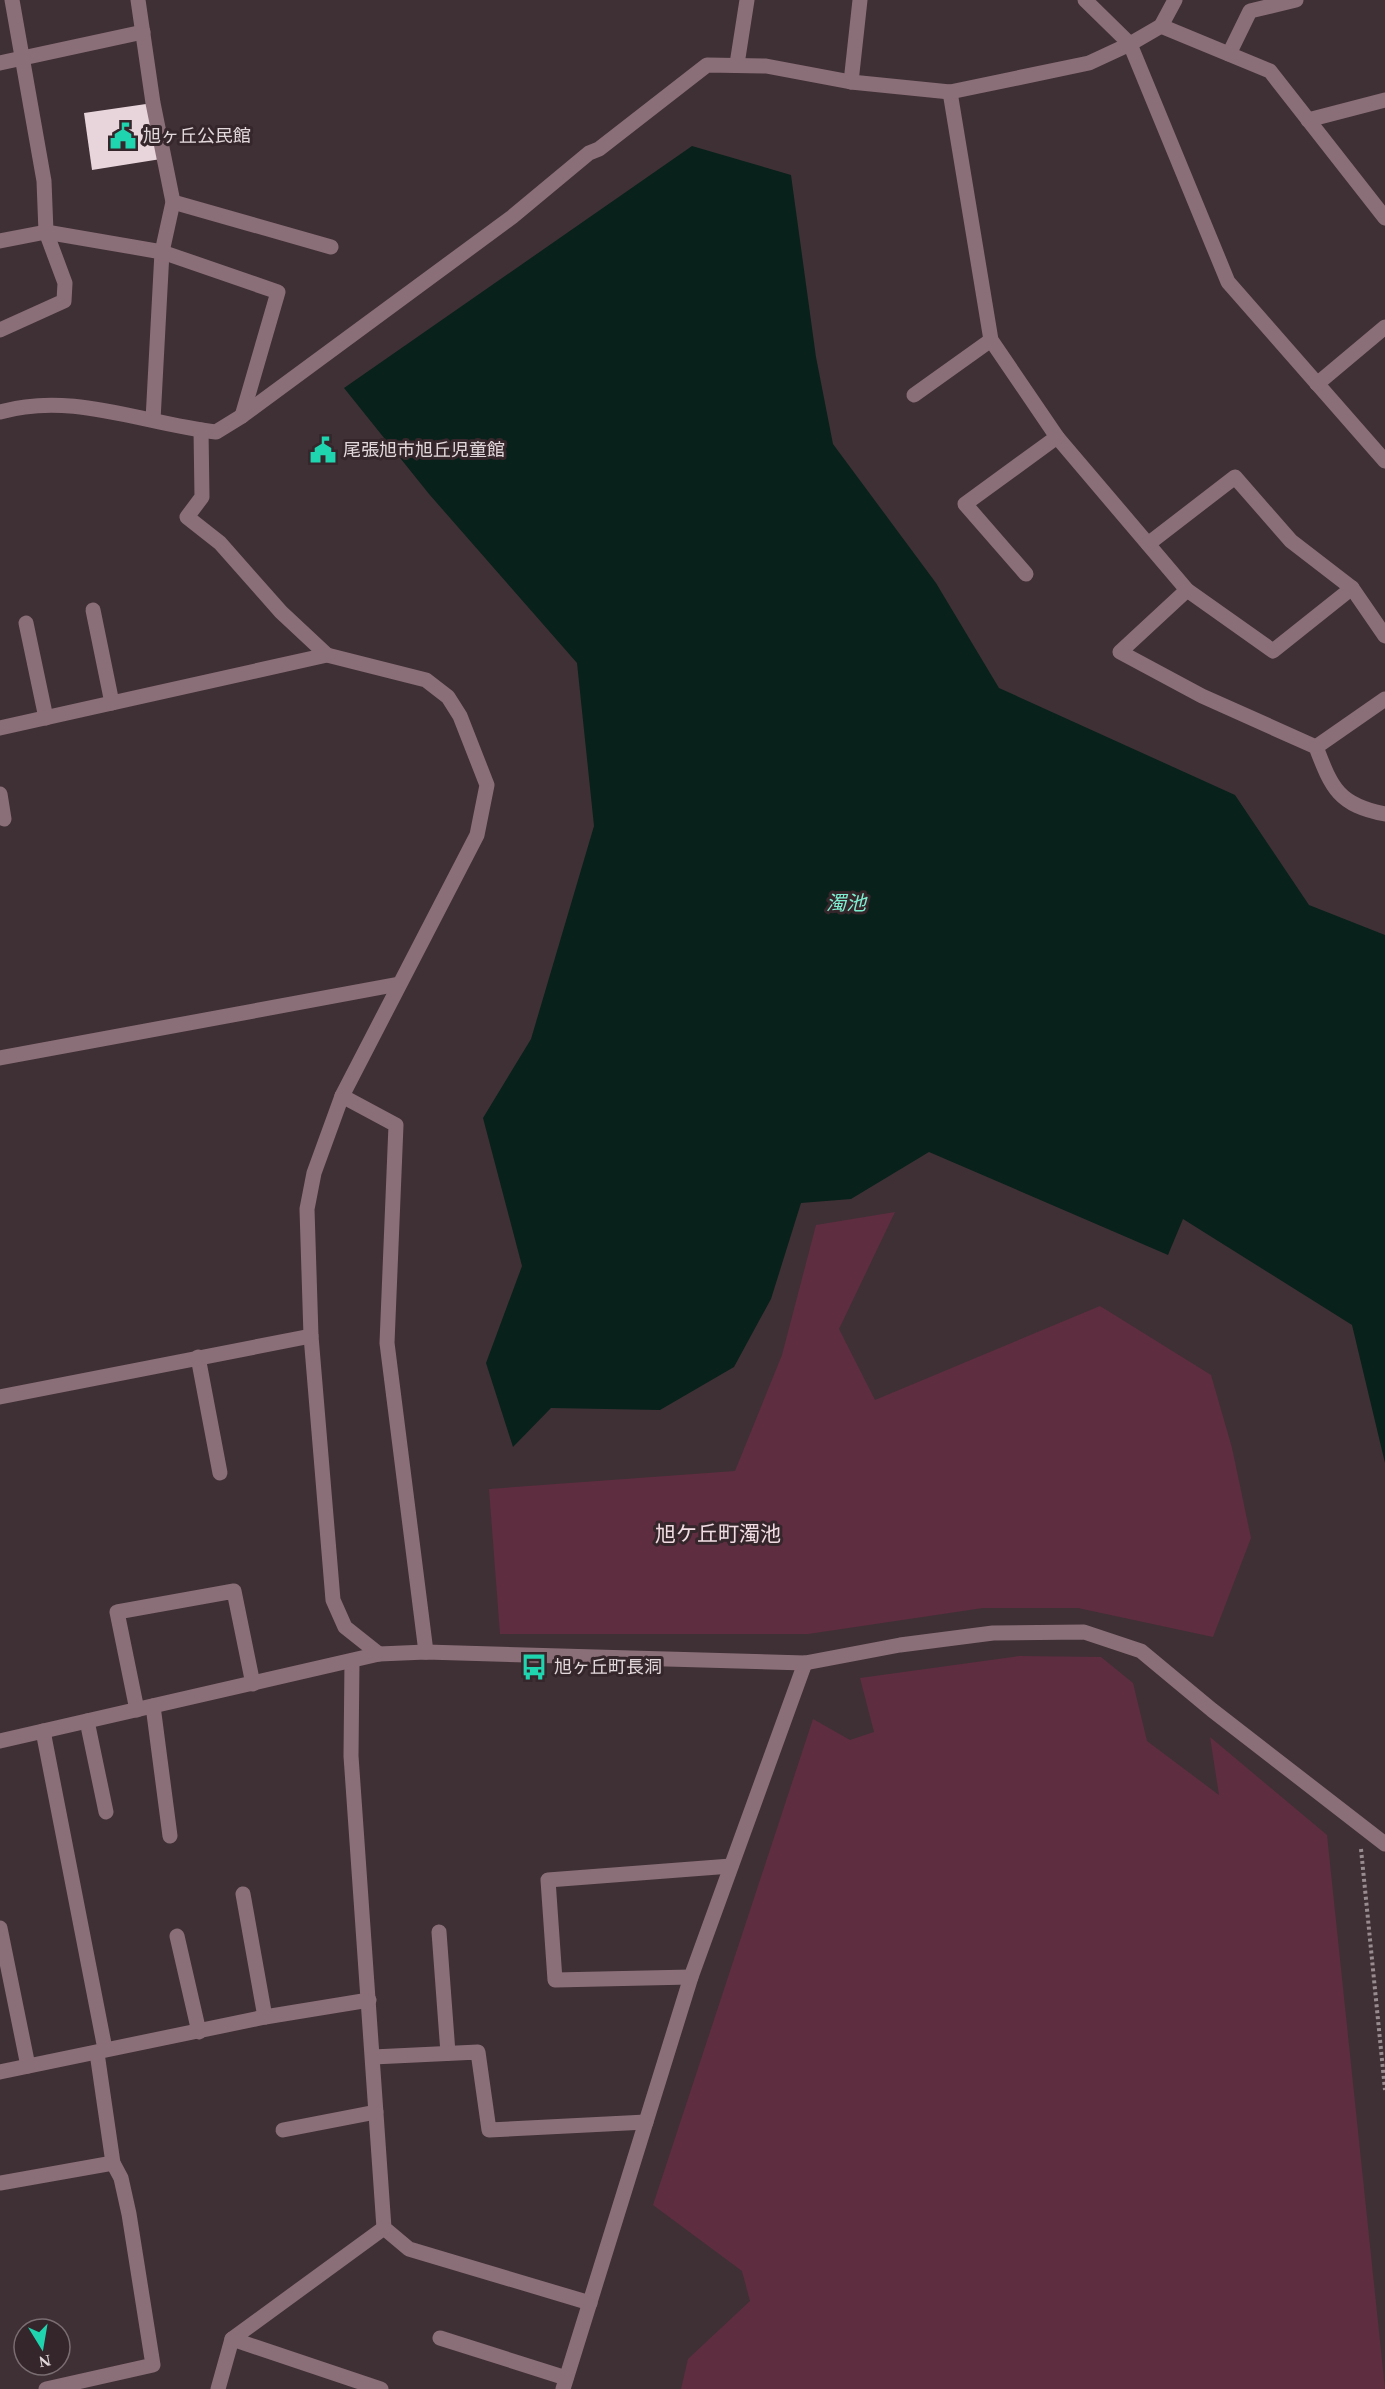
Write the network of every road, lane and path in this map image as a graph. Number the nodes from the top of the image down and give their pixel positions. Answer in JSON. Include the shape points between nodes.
{"nodes":[{"id":1,"x":12,"y":0,"type":"edge"},
{"id":2,"x":138,"y":0,"type":"edge"},
{"id":3,"x":747,"y":0,"type":"edge"},
{"id":4,"x":860,"y":0,"type":"edge"},
{"id":5,"x":1085,"y":0,"type":"edge"},
{"id":6,"x":1174,"y":0,"type":"edge"},
{"id":7,"x":1296,"y":0,"type":"edge"},
{"id":8,"x":1161,"y":26,"type":"junction"},
{"id":9,"x":143,"y":32,"type":"junction"},
{"id":10,"x":1130,"y":44,"type":"junction"},
{"id":11,"x":1229,"y":54,"type":"junction"},
{"id":12,"x":22,"y":60,"type":"junction"},
{"id":13,"x":0,"y":63,"type":"edge"},
{"id":14,"x":737,"y":64,"type":"junction"},
{"id":15,"x":851,"y":82,"type":"junction"},
{"id":16,"x":950,"y":92,"type":"junction"},
{"id":17,"x":1385,"y":100,"type":"edge"},
{"id":18,"x":1308,"y":120,"type":"junction"},
{"id":19,"x":173,"y":202,"type":"junction"},
{"id":20,"x":1385,"y":218,"type":"edge"},
{"id":21,"x":46,"y":232,"type":"junction"},
{"id":22,"x":0,"y":241,"type":"edge"},
{"id":23,"x":331,"y":247,"type":"dead end"},
{"id":24,"x":162,"y":252,"type":"junction"},
{"id":25,"x":1385,"y":327,"type":"edge"},
{"id":26,"x":0,"y":330,"type":"edge"},
{"id":27,"x":991,"y":340,"type":"junction"},
{"id":28,"x":1317,"y":384,"type":"junction"},
{"id":29,"x":915,"y":395,"type":"dead end"},
{"id":30,"x":0,"y":412,"type":"edge"},
{"id":31,"x":242,"y":416,"type":"junction"},
{"id":32,"x":153,"y":420,"type":"junction"},
{"id":33,"x":201,"y":430,"type":"junction"},
{"id":34,"x":1057,"y":436,"type":"junction"},
{"id":35,"x":1385,"y":461,"type":"edge"},
{"id":36,"x":1148,"y":544,"type":"junction"},
{"id":37,"x":1026,"y":574,"type":"dead end"},
{"id":38,"x":1352,"y":588,"type":"junction"},
{"id":39,"x":1187,"y":590,"type":"junction"},
{"id":40,"x":93,"y":610,"type":"dead end"},
{"id":41,"x":27,"y":623,"type":"dead end"},
{"id":42,"x":1385,"y":636,"type":"edge"},
{"id":43,"x":327,"y":656,"type":"junction"},
{"id":44,"x":1385,"y":699,"type":"edge"},
{"id":45,"x":112,"y":703,"type":"junction"},
{"id":46,"x":46,"y":718,"type":"junction"},
{"id":47,"x":0,"y":728,"type":"edge"},
{"id":48,"x":1316,"y":747,"type":"junction"},
{"id":49,"x":0,"y":794,"type":"edge"},
{"id":50,"x":1385,"y":814,"type":"edge"},
{"id":51,"x":4,"y":819,"type":"dead end"},
{"id":52,"x":399,"y":984,"type":"junction"},
{"id":53,"x":0,"y":1058,"type":"edge"},
{"id":54,"x":342,"y":1096,"type":"junction"},
{"id":55,"x":311,"y":1336,"type":"junction"},
{"id":56,"x":198,"y":1357,"type":"junction"},
{"id":57,"x":0,"y":1397,"type":"edge"},
{"id":58,"x":220,"y":1473,"type":"dead end"},
{"id":59,"x":426,"y":1652,"type":"junction"},
{"id":60,"x":379,"y":1654,"type":"junction"},
{"id":61,"x":352,"y":1661,"type":"junction"},
{"id":62,"x":805,"y":1663,"type":"junction"},
{"id":63,"x":253,"y":1683,"type":"junction"},
{"id":64,"x":153,"y":1706,"type":"junction"},
{"id":65,"x":137,"y":1710,"type":"junction"},
{"id":66,"x":87,"y":1721,"type":"junction"},
{"id":67,"x":43,"y":1731,"type":"junction"},
{"id":68,"x":0,"y":1741,"type":"edge"},
{"id":69,"x":106,"y":1812,"type":"dead end"},
{"id":70,"x":170,"y":1836,"type":"dead end"},
{"id":71,"x":1385,"y":1844,"type":"edge"},
{"id":72,"x":1361,"y":1846,"type":"dead end"},
{"id":73,"x":731,"y":1866,"type":"junction"},
{"id":74,"x":243,"y":1894,"type":"dead end"},
{"id":75,"x":0,"y":1928,"type":"edge"},
{"id":76,"x":439,"y":1932,"type":"dead end"},
{"id":77,"x":177,"y":1936,"type":"dead end"},
{"id":78,"x":691,"y":1977,"type":"junction"},
{"id":79,"x":369,"y":2000,"type":"junction"},
{"id":80,"x":265,"y":2017,"type":"junction"},
{"id":81,"x":199,"y":2032,"type":"junction"},
{"id":82,"x":101,"y":2051,"type":"junction"},
{"id":83,"x":448,"y":2053,"type":"junction"},
{"id":84,"x":373,"y":2057,"type":"junction"},
{"id":85,"x":28,"y":2066,"type":"junction"},
{"id":86,"x":0,"y":2072,"type":"edge"},
{"id":87,"x":1385,"y":2090,"type":"edge"},
{"id":88,"x":376,"y":2112,"type":"junction"},
{"id":89,"x":646,"y":2122,"type":"junction"},
{"id":90,"x":283,"y":2130,"type":"dead end"},
{"id":91,"x":112,"y":2163,"type":"junction"},
{"id":92,"x":0,"y":2183,"type":"edge"},
{"id":93,"x":384,"y":2228,"type":"junction"},
{"id":94,"x":590,"y":2303,"type":"junction"},
{"id":95,"x":440,"y":2338,"type":"dead end"},
{"id":96,"x":232,"y":2339,"type":"junction"},
{"id":97,"x":342,"y":2383,"type":"edge"},
{"id":98,"x":564,"y":2384,"type":"edge"},
{"id":99,"x":46,"y":2389,"type":"edge"},
{"id":100,"x":218,"y":2389,"type":"edge"},
{"id":101,"x":381,"y":2389,"type":"edge"}],
"edges":[{"from":1,"to":12,"type":"street"},
{"from":2,"to":9,"type":"street"},
{"from":3,"to":14,"type":"street"},
{"from":4,"to":15,"type":"street"},
{"from":5,"to":10,"type":"street"},
{"from":6,"to":8,"type":"street"},
{"from":7,"to":11,"type":"street","via":[[1250,12]]},
{"from":8,"to":10,"type":"street"},
{"from":8,"to":11,"type":"street"},
{"from":9,"to":12,"type":"street"},
{"from":9,"to":19,"type":"street"},
{"from":10,"to":16,"type":"street","via":[[1089,63]]},
{"from":10,"to":28,"type":"street","via":[[1228,282]]},
{"from":11,"to":18,"type":"street","via":[[1270,71]]},
{"from":12,"to":13,"type":"street"},
{"from":12,"to":21,"type":"street","via":[[44,181]]},
{"from":14,"to":15,"type":"street"},
{"from":14,"to":31,"type":"street","via":[[707,65],[512,217]]},
{"from":15,"to":16,"type":"street"},
{"from":16,"to":27,"type":"street"},
{"from":17,"to":18,"type":"street"},
{"from":18,"to":20,"type":"street"},
{"from":19,"to":23,"type":"street"},
{"from":19,"to":24,"type":"street"},
{"from":21,"to":22,"type":"street"},
{"from":21,"to":24,"type":"street"},
{"from":21,"to":26,"type":"street","via":[[65,283],[64,301]]},
{"from":24,"to":31,"type":"street","via":[[278,292]]},
{"from":24,"to":32,"type":"street"},
{"from":25,"to":28,"type":"street"},
{"from":27,"to":29,"type":"street"},
{"from":27,"to":34,"type":"street"},
{"from":28,"to":35,"type":"street"},
{"from":30,"to":32,"type":"street","via":[[54,403]]},
{"from":31,"to":33,"type":"street","via":[[216,432]]},
{"from":32,"to":33,"type":"street"},
{"from":33,"to":43,"type":"street","via":[[202,497],[187,517],[220,543],[281,612]]},
{"from":34,"to":36,"type":"street"},
{"from":34,"to":37,"type":"street","via":[[965,504]]},
{"from":36,"to":38,"type":"street","via":[[1235,477],[1291,541]]},
{"from":36,"to":39,"type":"street"},
{"from":38,"to":39,"type":"street","via":[[1272,651]]},
{"from":38,"to":42,"type":"street"},
{"from":39,"to":48,"type":"street","via":[[1120,652],[1202,696]]},
{"from":40,"to":45,"type":"street"},
{"from":41,"to":46,"type":"street"},
{"from":43,"to":45,"type":"street"},
{"from":43,"to":52,"type":"street","via":[[426,680],[448,697],[460,716],[487,786],[477,835]]},
{"from":44,"to":48,"type":"street"},
{"from":45,"to":46,"type":"street"},
{"from":46,"to":47,"type":"street"},
{"from":48,"to":50,"type":"street","via":[[1331,786],[1360,809]]},
{"from":49,"to":51,"type":"street"},
{"from":52,"to":53,"type":"street"},
{"from":52,"to":54,"type":"street"},
{"from":54,"to":55,"type":"street","via":[[314,1173],[307,1209]]},
{"from":54,"to":59,"type":"street","via":[[396,1125],[387,1343]]},
{"from":55,"to":56,"type":"street"},
{"from":55,"to":60,"type":"street","via":[[333,1600],[345,1627]]},
{"from":56,"to":57,"type":"street"},
{"from":56,"to":58,"type":"street"},
{"from":59,"to":60,"type":"street"},
{"from":59,"to":62,"type":"street"},
{"from":60,"to":61,"type":"street"},
{"from":61,"to":63,"type":"street"},
{"from":61,"to":79,"type":"street","via":[[351,1756]]},
{"from":62,"to":71,"type":"street","via":[[993,1633],[1084,1632],[1141,1651]]},
{"from":62,"to":73,"type":"street"},
{"from":63,"to":64,"type":"street"},
{"from":63,"to":65,"type":"street","via":[[234,1591],[117,1612]]},
{"from":64,"to":65,"type":"street"},
{"from":64,"to":70,"type":"street"},
{"from":65,"to":66,"type":"street"},
{"from":66,"to":67,"type":"street"},
{"from":66,"to":69,"type":"street"},
{"from":67,"to":68,"type":"street"},
{"from":67,"to":82,"type":"street"},
{"from":72,"to":87,"type":"path"},
{"from":73,"to":78,"type":"street"},
{"from":73,"to":78,"type":"street","via":[[548,1880],[555,1980]]},
{"from":74,"to":80,"type":"street"},
{"from":75,"to":85,"type":"street"},
{"from":76,"to":83,"type":"street"},
{"from":77,"to":81,"type":"street"},
{"from":78,"to":89,"type":"street"},
{"from":79,"to":80,"type":"street"},
{"from":79,"to":84,"type":"street"},
{"from":80,"to":81,"type":"street"},
{"from":81,"to":82,"type":"street"},
{"from":82,"to":85,"type":"street"},
{"from":82,"to":91,"type":"street"},
{"from":83,"to":84,"type":"street"},
{"from":83,"to":89,"type":"street","via":[[478,2052],[489,2130]]},
{"from":84,"to":88,"type":"street"},
{"from":85,"to":86,"type":"street"},
{"from":88,"to":90,"type":"street"},
{"from":88,"to":93,"type":"street"},
{"from":89,"to":94,"type":"street"},
{"from":91,"to":92,"type":"street"},
{"from":91,"to":99,"type":"street","via":[[121,2178],[129,2214],[153,2365]]},
{"from":93,"to":94,"type":"street","via":[[409,2248]]},
{"from":93,"to":96,"type":"street"},
{"from":94,"to":98,"type":"street"},
{"from":95,"to":98,"type":"street"},
{"from":96,"to":97,"type":"street"},
{"from":96,"to":100,"type":"street"},
{"from":97,"to":101,"type":"street"}]}
